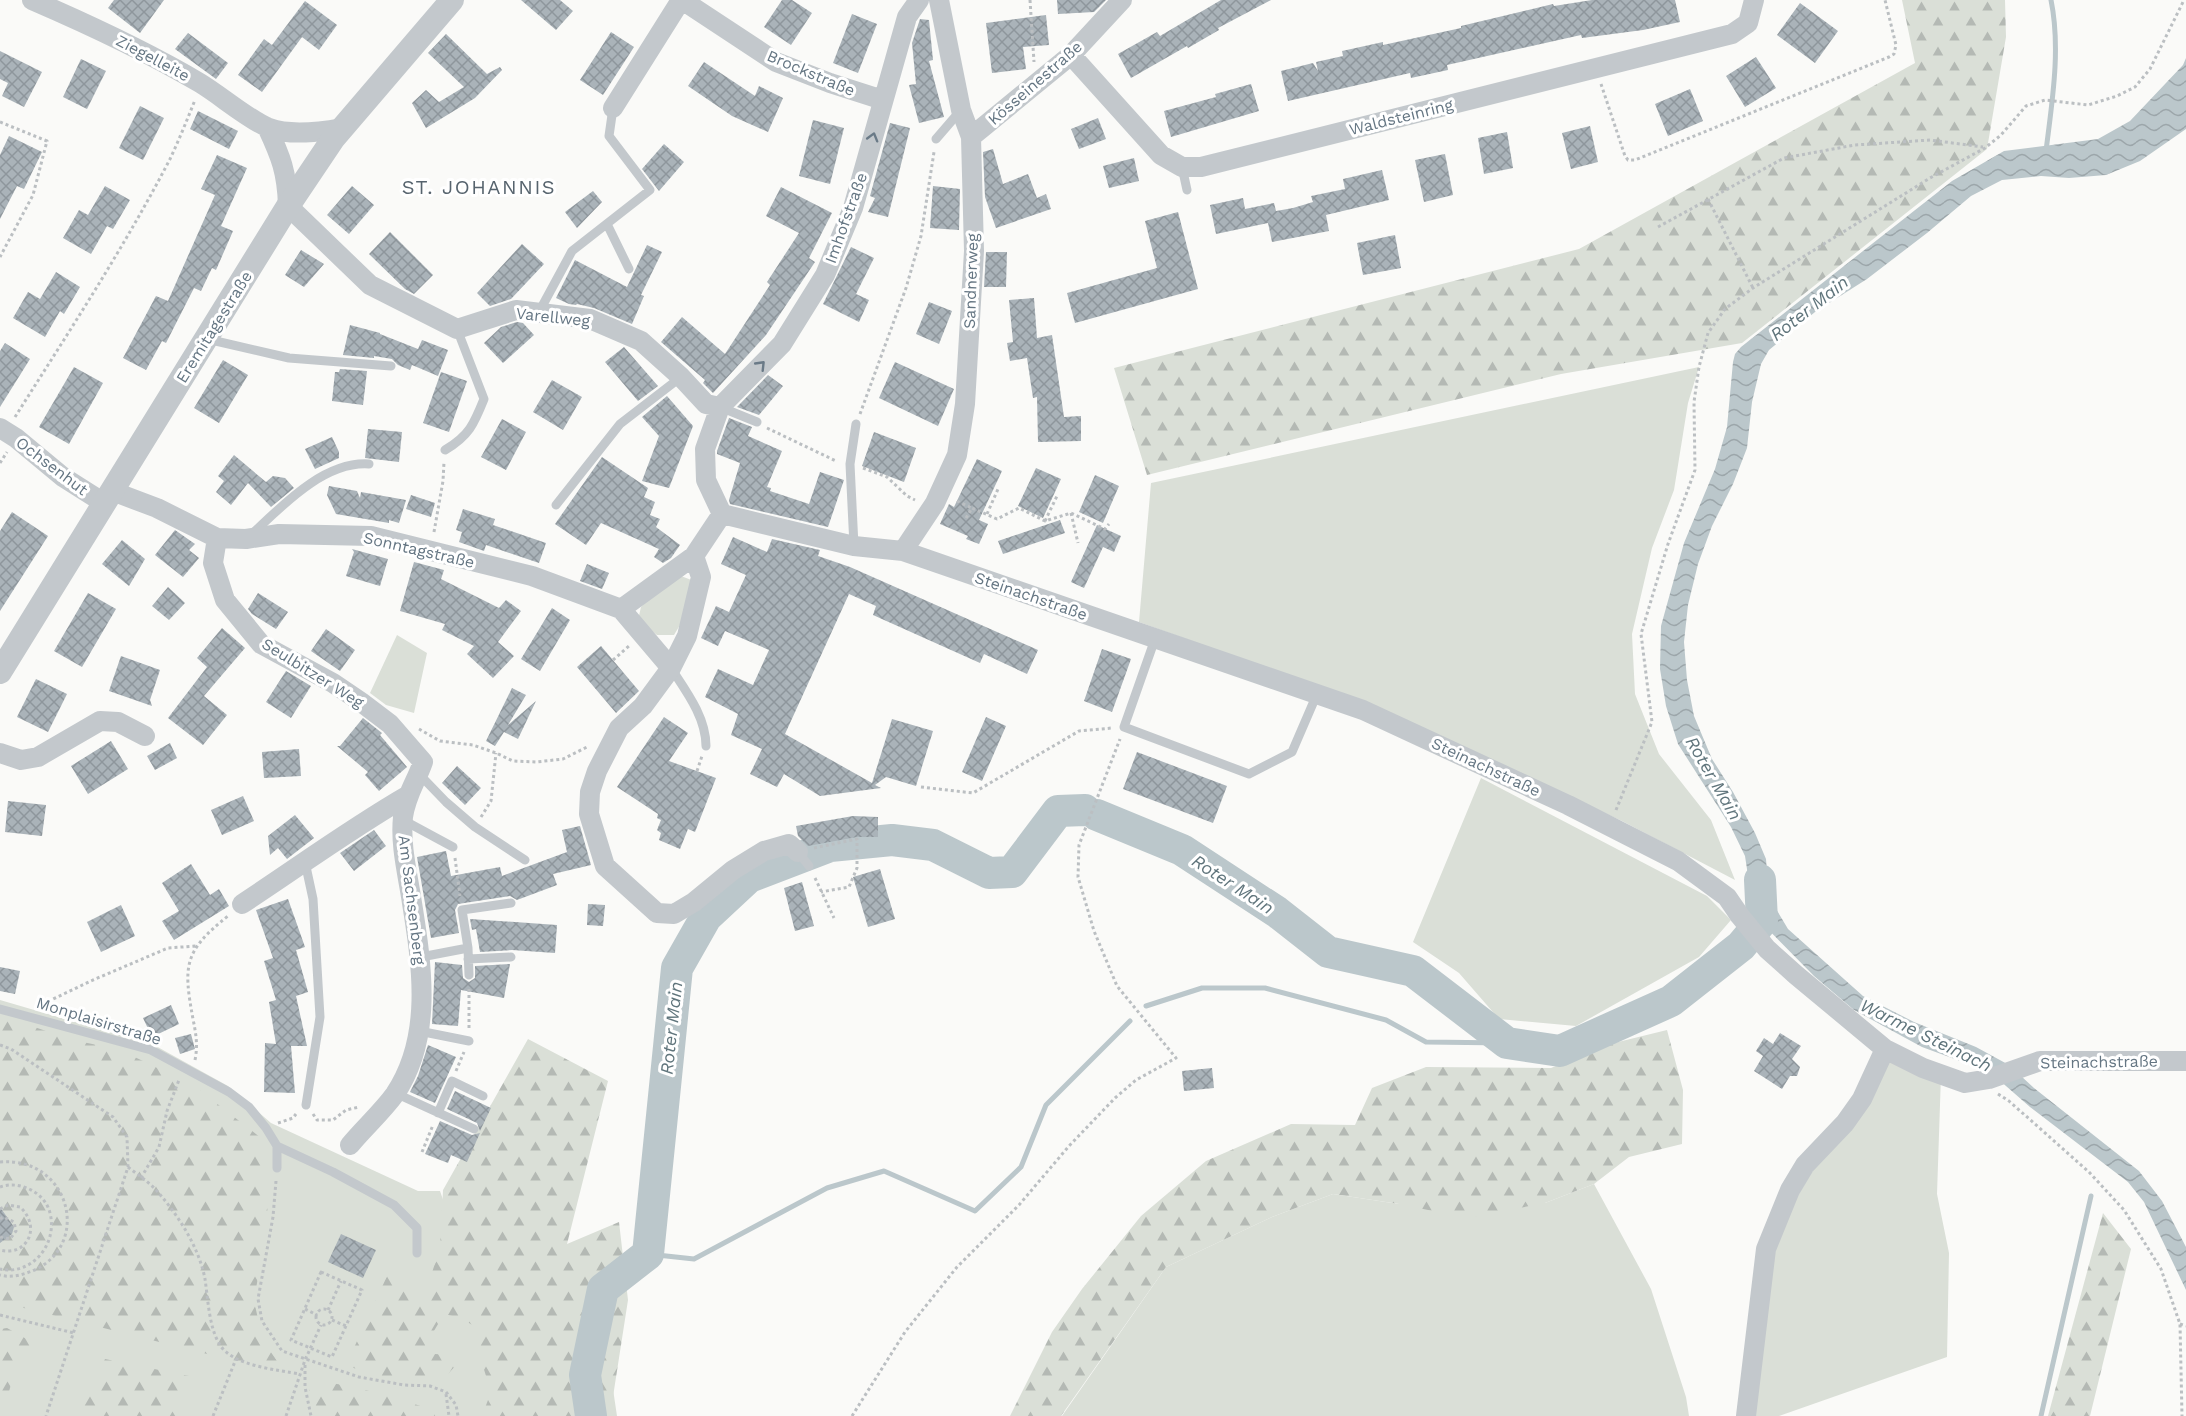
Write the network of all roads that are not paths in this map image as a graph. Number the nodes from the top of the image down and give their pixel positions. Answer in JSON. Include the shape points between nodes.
{"nodes":[{"id":1,"x":32,"y":0,"type":"edge"},
{"id":2,"x":452,"y":0,"type":"edge"},
{"id":3,"x":682,"y":0,"type":"edge"},
{"id":4,"x":919,"y":0,"type":"edge"},
{"id":5,"x":939,"y":0,"type":"edge"},
{"id":6,"x":1122,"y":0,"type":"edge"},
{"id":7,"x":1754,"y":0,"type":"edge"},
{"id":8,"x":1071,"y":56,"type":"junction"},
{"id":9,"x":883,"y":100,"type":"junction"},
{"id":10,"x":613,"y":108,"type":"joint"},
{"id":11,"x":961,"y":110,"type":"junction"},
{"id":12,"x":267,"y":127,"type":"junction"},
{"id":13,"x":342,"y":128,"type":"junction"},
{"id":14,"x":971,"y":137,"type":"junction"},
{"id":15,"x":936,"y":139,"type":"road end"},
{"id":16,"x":1182,"y":167,"type":"junction"},
{"id":17,"x":1187,"y":190,"type":"dead end"},
{"id":18,"x":288,"y":206,"type":"junction"},
{"id":19,"x":607,"y":224,"type":"junction"},
{"id":20,"x":629,"y":269,"type":"dead end"},
{"id":21,"x":539,"y":312,"type":"junction"},
{"id":22,"x":457,"y":329,"type":"junction"},
{"id":23,"x":207,"y":339,"type":"junction"},
{"id":24,"x":391,"y":366,"type":"dead end"},
{"id":25,"x":681,"y":377,"type":"junction"},
{"id":26,"x":720,"y":407,"type":"junction"},
{"id":27,"x":757,"y":422,"type":"road end"},
{"id":28,"x":856,"y":424,"type":"road end"},
{"id":29,"x":3,"y":430,"type":"edge"},
{"id":30,"x":445,"y":450,"type":"road end"},
{"id":31,"x":369,"y":464,"type":"dead end"},
{"id":32,"x":108,"y":497,"type":"junction"},
{"id":33,"x":556,"y":505,"type":"dead end"},
{"id":34,"x":722,"y":514,"type":"junction"},
{"id":35,"x":217,"y":538,"type":"junction"},
{"id":36,"x":246,"y":539,"type":"junction"},
{"id":37,"x":854,"y":546,"type":"junction"},
{"id":38,"x":903,"y":551,"type":"junction"},
{"id":39,"x":694,"y":556,"type":"junction"},
{"id":40,"x":621,"y":609,"type":"junction"},
{"id":41,"x":1155,"y":639,"type":"junction"},
{"id":42,"x":671,"y":668,"type":"junction"},
{"id":43,"x":0,"y":672,"type":"edge"},
{"id":44,"x":1317,"y":694,"type":"junction"},
{"id":45,"x":145,"y":736,"type":"dead end"},
{"id":46,"x":706,"y":746,"type":"dead end"},
{"id":47,"x":0,"y":753,"type":"edge"},
{"id":48,"x":419,"y":774,"type":"junction"},
{"id":49,"x":407,"y":796,"type":"junction"},
{"id":50,"x":403,"y":820,"type":"junction"},
{"id":51,"x":453,"y":847,"type":"road end"},
{"id":52,"x":803,"y":859,"type":"road end"},
{"id":53,"x":525,"y":860,"type":"dead end"},
{"id":54,"x":305,"y":862,"type":"junction"},
{"id":55,"x":511,"y":903,"type":"dead end"},
{"id":56,"x":242,"y":904,"type":"road end"},
{"id":57,"x":468,"y":948,"type":"junction"},
{"id":58,"x":421,"y":957,"type":"junction"},
{"id":59,"x":511,"y":957,"type":"dead end"},
{"id":60,"x":468,"y":959,"type":"junction"},
{"id":61,"x":469,"y":975,"type":"dead end"},
{"id":62,"x":0,"y":1009,"type":"edge"},
{"id":63,"x":419,"y":1031,"type":"junction"},
{"id":64,"x":469,"y":1041,"type":"dead end"},
{"id":65,"x":1885,"y":1049,"type":"junction"},
{"id":66,"x":2186,"y":1061,"type":"edge"},
{"id":67,"x":395,"y":1094,"type":"junction"},
{"id":68,"x":483,"y":1096,"type":"dead end"},
{"id":69,"x":306,"y":1105,"type":"road end"},
{"id":70,"x":438,"y":1113,"type":"junction"},
{"id":71,"x":474,"y":1129,"type":"dead end"},
{"id":72,"x":350,"y":1145,"type":"dead end"},
{"id":73,"x":277,"y":1146,"type":"junction"},
{"id":74,"x":277,"y":1168,"type":"road end"},
{"id":75,"x":417,"y":1253,"type":"dead end"},
{"id":76,"x":1746,"y":1416,"type":"edge"}],
"edges":[{"from":1,"to":12,"type":"street","name":"Ziegelleite","via":[[156,58]]},
{"from":2,"to":13,"type":"street","name":"Eremitagestraße"},
{"from":3,"to":9,"type":"street","name":"Brockstraße","via":[[776,62]]},
{"from":3,"to":10,"type":"street","name":"Brockstraße"},
{"from":4,"to":9,"type":"street","name":"Imhofstraße","via":[[907,17]]},
{"from":5,"to":11,"type":"street","name":"Sandnerweg"},
{"from":6,"to":8,"type":"street","name":"Kösseinestraße"},
{"from":7,"to":16,"type":"street","name":"Waldsteinring","via":[[1748,23],[1732,34],[1201,167]]},
{"from":8,"to":14,"type":"street","name":"Kösseinestraße"},
{"from":8,"to":16,"type":"street","via":[[1161,155]]},
{"from":26,"to":9,"type":"street","name":"Imhofstraße","one_way":true,"via":[[782,344],[825,275],[853,208]]},
{"from":10,"to":19,"type":"lane","via":[[609,136],[650,190]]},
{"from":11,"to":14,"type":"street","name":"Sandnerweg"},
{"from":11,"to":15,"type":"lane"},
{"from":12,"to":13,"type":"street","name":"Ziegelleite","via":[[303,132]]},
{"from":12,"to":18,"type":"street","via":[[284,165]]},
{"from":13,"to":18,"type":"street","name":"Eremitagestraße"},
{"from":14,"to":38,"type":"street","name":"Sandnerweg","via":[[974,251],[965,404],[957,455],[931,509]]},
{"from":16,"to":17,"type":"lane"},
{"from":18,"to":22,"type":"street","via":[[370,285]]},
{"from":18,"to":23,"type":"street","name":"Eremitagestraße"},
{"from":19,"to":20,"type":"lane"},
{"from":19,"to":21,"type":"lane","via":[[572,251]]},
{"from":21,"to":22,"type":"street","name":"Varellweg","via":[[516,310]]},
{"from":21,"to":25,"type":"street","name":"Varellweg","via":[[590,319],[641,341]]},
{"from":22,"to":30,"type":"lane","via":[[484,399],[473,426]]},
{"from":23,"to":24,"type":"lane","via":[[290,358]]},
{"from":23,"to":32,"type":"street","name":"Eremitagestraße"},
{"from":25,"to":26,"type":"street","name":"Varellweg","via":[[706,404]]},
{"from":25,"to":33,"type":"lane","via":[[620,424]]},
{"from":26,"to":27,"type":"lane"},
{"from":26,"to":34,"type":"street","via":[[705,459],[706,480]]},
{"from":28,"to":37,"type":"lane","via":[[850,464]]},
{"from":29,"to":32,"type":"street","name":"Ochsenhut","via":[[63,477]]},
{"from":31,"to":36,"type":"lane","via":[[343,467],[320,476]]},
{"from":32,"to":35,"type":"street","name":"Sonntagstraße","via":[[157,508]]},
{"from":32,"to":43,"type":"street","name":"Eremitagestraße"},
{"from":34,"to":37,"type":"street","name":"Steinachstraße"},
{"from":34,"to":39,"type":"street"},
{"from":35,"to":36,"type":"street","name":"Sonntagstraße"},
{"from":35,"to":48,"type":"street","name":"Seulbitzer Weg","via":[[213,563],[225,600],[261,644],[333,683],[390,724],[423,762]]},
{"from":36,"to":40,"type":"street","name":"Sonntagstraße","via":[[279,534],[371,536],[532,576]]},
{"from":37,"to":38,"type":"street","name":"Steinachstraße"},
{"from":38,"to":41,"type":"street","name":"Steinachstraße"},
{"from":39,"to":40,"type":"street"},
{"from":39,"to":42,"type":"street","via":[[701,577],[697,598],[687,636]]},
{"from":40,"to":42,"type":"street"},
{"from":41,"to":44,"type":"street","name":"Steinachstraße"},
{"from":41,"to":44,"type":"lane","via":[[1124,727],[1249,774],[1292,752]]},
{"from":42,"to":46,"type":"lane","via":[[693,703],[706,735]]},
{"from":42,"to":52,"type":"street","via":[[643,706],[619,728],[597,771],[590,792],[589,814],[605,866],[657,913],[675,914],[764,851],[789,844]]},
{"from":44,"to":65,"type":"street","name":"Steinachstraße","via":[[1363,710],[1678,861],[1727,897],[1767,949]]},
{"from":45,"to":47,"type":"street","via":[[118,722],[100,722],[38,757],[21,760]]},
{"from":48,"to":49,"type":"street"},
{"from":48,"to":53,"type":"lane","via":[[475,827]]},
{"from":49,"to":50,"type":"street","name":"Am Sachsenberg"},
{"from":49,"to":54,"type":"street","via":[[358,824]]},
{"from":50,"to":51,"type":"lane"},
{"from":50,"to":58,"type":"street","name":"Am Sachsenberg","via":[[403,847]]},
{"from":54,"to":56,"type":"street"},
{"from":54,"to":69,"type":"lane","via":[[314,899],[320,1017]]},
{"from":55,"to":57,"type":"lane","via":[[462,910]]},
{"from":57,"to":58,"type":"lane"},
{"from":57,"to":60,"type":"lane"},
{"from":58,"to":63,"type":"street","name":"Am Sachsenberg"},
{"from":59,"to":60,"type":"lane"},
{"from":60,"to":61,"type":"lane"},
{"from":62,"to":73,"type":"lane","name":"Monplaisirstraße","via":[[151,1050],[230,1092],[249,1107]]},
{"from":63,"to":64,"type":"lane"},
{"from":63,"to":67,"type":"street","name":"Am Sachsenberg"},
{"from":65,"to":66,"type":"street","name":"Steinachstraße","via":[[1965,1083],[1992,1086],[2022,1066],[2040,1061]]},
{"from":65,"to":76,"type":"street","via":[[1862,1100],[1805,1165],[1790,1190],[1766,1249]]},
{"from":67,"to":70,"type":"lane"},
{"from":67,"to":72,"type":"street","name":"Am Sachsenberg"},
{"from":68,"to":70,"type":"lane","via":[[452,1081]]},
{"from":70,"to":71,"type":"lane"},
{"from":73,"to":74,"type":"lane"},
{"from":73,"to":75,"type":"lane","via":[[393,1205],[417,1228]]}]}
